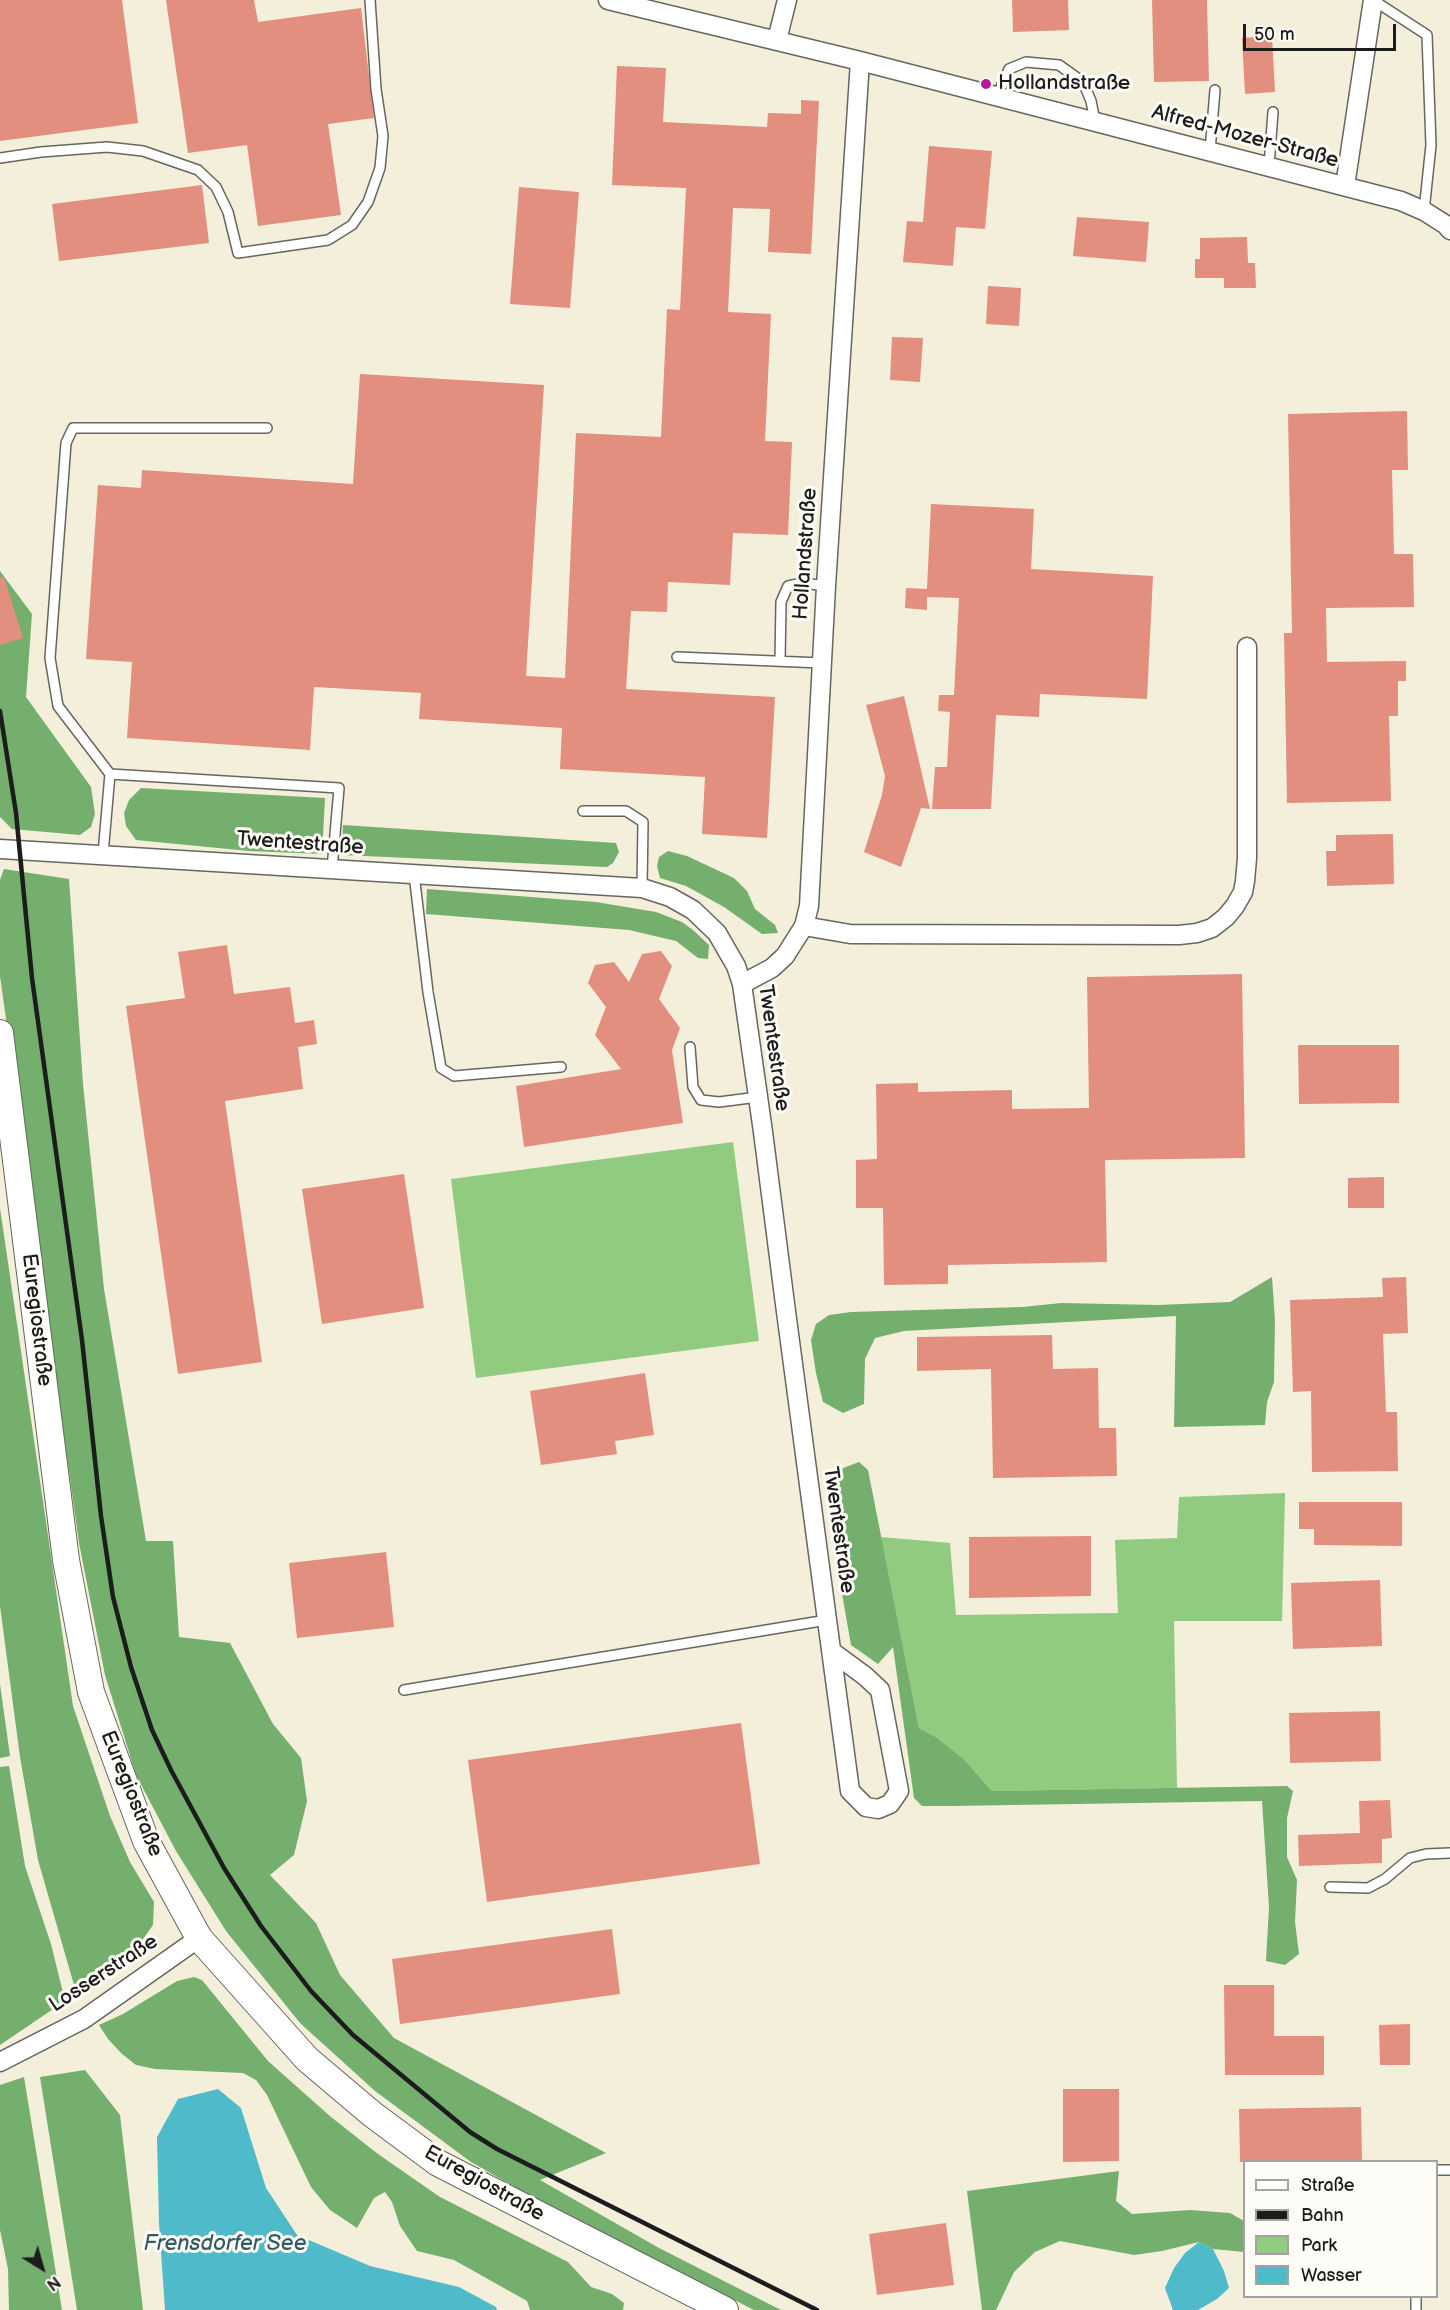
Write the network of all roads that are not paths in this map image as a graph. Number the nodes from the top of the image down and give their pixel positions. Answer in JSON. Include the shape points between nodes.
{"nodes":[{"id":1,"x":370,"y":0,"type":"edge"},
{"id":2,"x":608,"y":0,"type":"edge"},
{"id":3,"x":787,"y":0,"type":"edge"},
{"id":4,"x":1373,"y":0,"type":"edge"},
{"id":5,"x":777,"y":40,"type":"junction"},
{"id":6,"x":860,"y":61,"type":"junction"},
{"id":7,"x":1215,"y":90,"type":"dead end"},
{"id":8,"x":997,"y":96,"type":"junction"},
{"id":9,"x":1273,"y":112,"type":"dead end"},
{"id":10,"x":1095,"y":121,"type":"junction"},
{"id":11,"x":1210,"y":151,"type":"junction"},
{"id":12,"x":0,"y":159,"type":"edge"},
{"id":13,"x":1269,"y":166,"type":"junction"},
{"id":14,"x":1345,"y":186,"type":"junction"},
{"id":15,"x":1424,"y":210,"type":"junction"},
{"id":16,"x":1450,"y":230,"type":"edge"},
{"id":17,"x":267,"y":428,"type":"dead end"},
{"id":18,"x":826,"y":586,"type":"junction"},
{"id":19,"x":1247,"y":647,"type":"dead end"},
{"id":20,"x":677,"y":657,"type":"dead end"},
{"id":21,"x":780,"y":661,"type":"junction"},
{"id":22,"x":822,"y":663,"type":"junction"},
{"id":23,"x":110,"y":774,"type":"junction"},
{"id":24,"x":583,"y":811,"type":"dead end"},
{"id":25,"x":0,"y":849,"type":"edge"},
{"id":26,"x":103,"y":854,"type":"junction"},
{"id":27,"x":332,"y":868,"type":"junction"},
{"id":28,"x":414,"y":874,"type":"junction"},
{"id":29,"x":642,"y":888,"type":"junction"},
{"id":30,"x":804,"y":926,"type":"junction"},
{"id":31,"x":742,"y":984,"type":"junction"},
{"id":32,"x":0,"y":1032,"type":"edge"},
{"id":33,"x":690,"y":1047,"type":"dead end"},
{"id":34,"x":561,"y":1067,"type":"dead end"},
{"id":35,"x":758,"y":1097,"type":"junction"},
{"id":36,"x":827,"y":1620,"type":"junction"},
{"id":37,"x":831,"y":1651,"type":"junction"},
{"id":38,"x":404,"y":1690,"type":"dead end"},
{"id":39,"x":1450,"y":1853,"type":"edge"},
{"id":40,"x":1330,"y":1887,"type":"dead end"},
{"id":41,"x":199,"y":1938,"type":"junction"},
{"id":42,"x":0,"y":2062,"type":"edge"},
{"id":43,"x":725,"y":2310,"type":"edge"}],
"edges":[{"from":1,"to":12,"type":"lane","via":[[383,136],[380,168],[368,202],[352,225],[328,240],[238,253],[228,212],[216,187],[198,170],[143,151],[107,147]]},
{"from":2,"to":5,"type":"street","name":"Alfred-Mozer-Straße"},
{"from":3,"to":5,"type":"street"},
{"from":4,"to":14,"type":"street"},
{"from":4,"to":15,"type":"lane","via":[[1427,35],[1431,145]]},
{"from":5,"to":6,"type":"street","name":"Alfred-Mozer-Straße"},
{"from":6,"to":8,"type":"street","name":"Alfred-Mozer-Straße"},
{"from":6,"to":18,"type":"street","name":"Hollandstraße"},
{"from":7,"to":11,"type":"lane"},
{"from":8,"to":10,"type":"street","name":"Alfred-Mozer-Straße"},
{"from":8,"to":10,"type":"lane","via":[[1009,69],[1026,62],[1059,64],[1083,82]]},
{"from":9,"to":13,"type":"lane"},
{"from":10,"to":11,"type":"street","name":"Alfred-Mozer-Straße"},
{"from":11,"to":13,"type":"street","name":"Alfred-Mozer-Straße"},
{"from":13,"to":14,"type":"street","name":"Alfred-Mozer-Straße"},
{"from":14,"to":15,"type":"street","name":"Alfred-Mozer-Straße"},
{"from":15,"to":16,"type":"street","name":"Alfred-Mozer-Straße"},
{"from":17,"to":23,"type":"lane","via":[[73,428],[66,443],[50,658],[58,706]]},
{"from":18,"to":21,"type":"lane","via":[[788,586],[781,602]]},
{"from":18,"to":22,"type":"street","name":"Hollandstraße"},
{"from":19,"to":30,"type":"street","via":[[1245,881],[1235,906],[1212,927],[1197,933],[1156,935],[850,934]]},
{"from":20,"to":21,"type":"lane"},
{"from":21,"to":22,"type":"lane"},
{"from":22,"to":30,"type":"street","name":"Hollandstraße","via":[[810,906]]},
{"from":23,"to":26,"type":"lane"},
{"from":23,"to":27,"type":"lane","via":[[339,788]]},
{"from":24,"to":29,"type":"lane","via":[[626,811],[643,822]]},
{"from":25,"to":26,"type":"street","name":"Twentestraße"},
{"from":26,"to":27,"type":"street","name":"Twentestraße"},
{"from":27,"to":28,"type":"street","name":"Twentestraße"},
{"from":28,"to":29,"type":"street","name":"Twentestraße"},
{"from":28,"to":34,"type":"lane","via":[[441,1068],[454,1076]]},
{"from":29,"to":31,"type":"street","name":"Twentestraße","via":[[693,910],[717,933]]},
{"from":30,"to":31,"type":"street","name":"Hollandstraße","via":[[772,968]]},
{"from":31,"to":35,"type":"street","name":"Twentestraße"},
{"from":32,"to":41,"type":"main road","name":"Euregiostraße","via":[[66,1560],[91,1692],[146,1840]]},
{"from":33,"to":35,"type":"lane","via":[[693,1087],[701,1100]]},
{"from":35,"to":36,"type":"street","name":"Twentestraße"},
{"from":36,"to":37,"type":"street","name":"Twentestraße"},
{"from":36,"to":38,"type":"lane"},
{"from":37,"to":37,"type":"street","name":"Twentestraße","via":[[850,1791],[867,1807],[878,1809],[890,1804],[898,1791],[880,1690]]},
{"from":39,"to":40,"type":"lane","via":[[1410,1858],[1368,1888]]},
{"from":41,"to":42,"type":"street","name":"Losserstraße","via":[[84,2019]]},
{"from":41,"to":43,"type":"main road","name":"Euregiostraße","via":[[307,2059],[438,2163]]}]}
